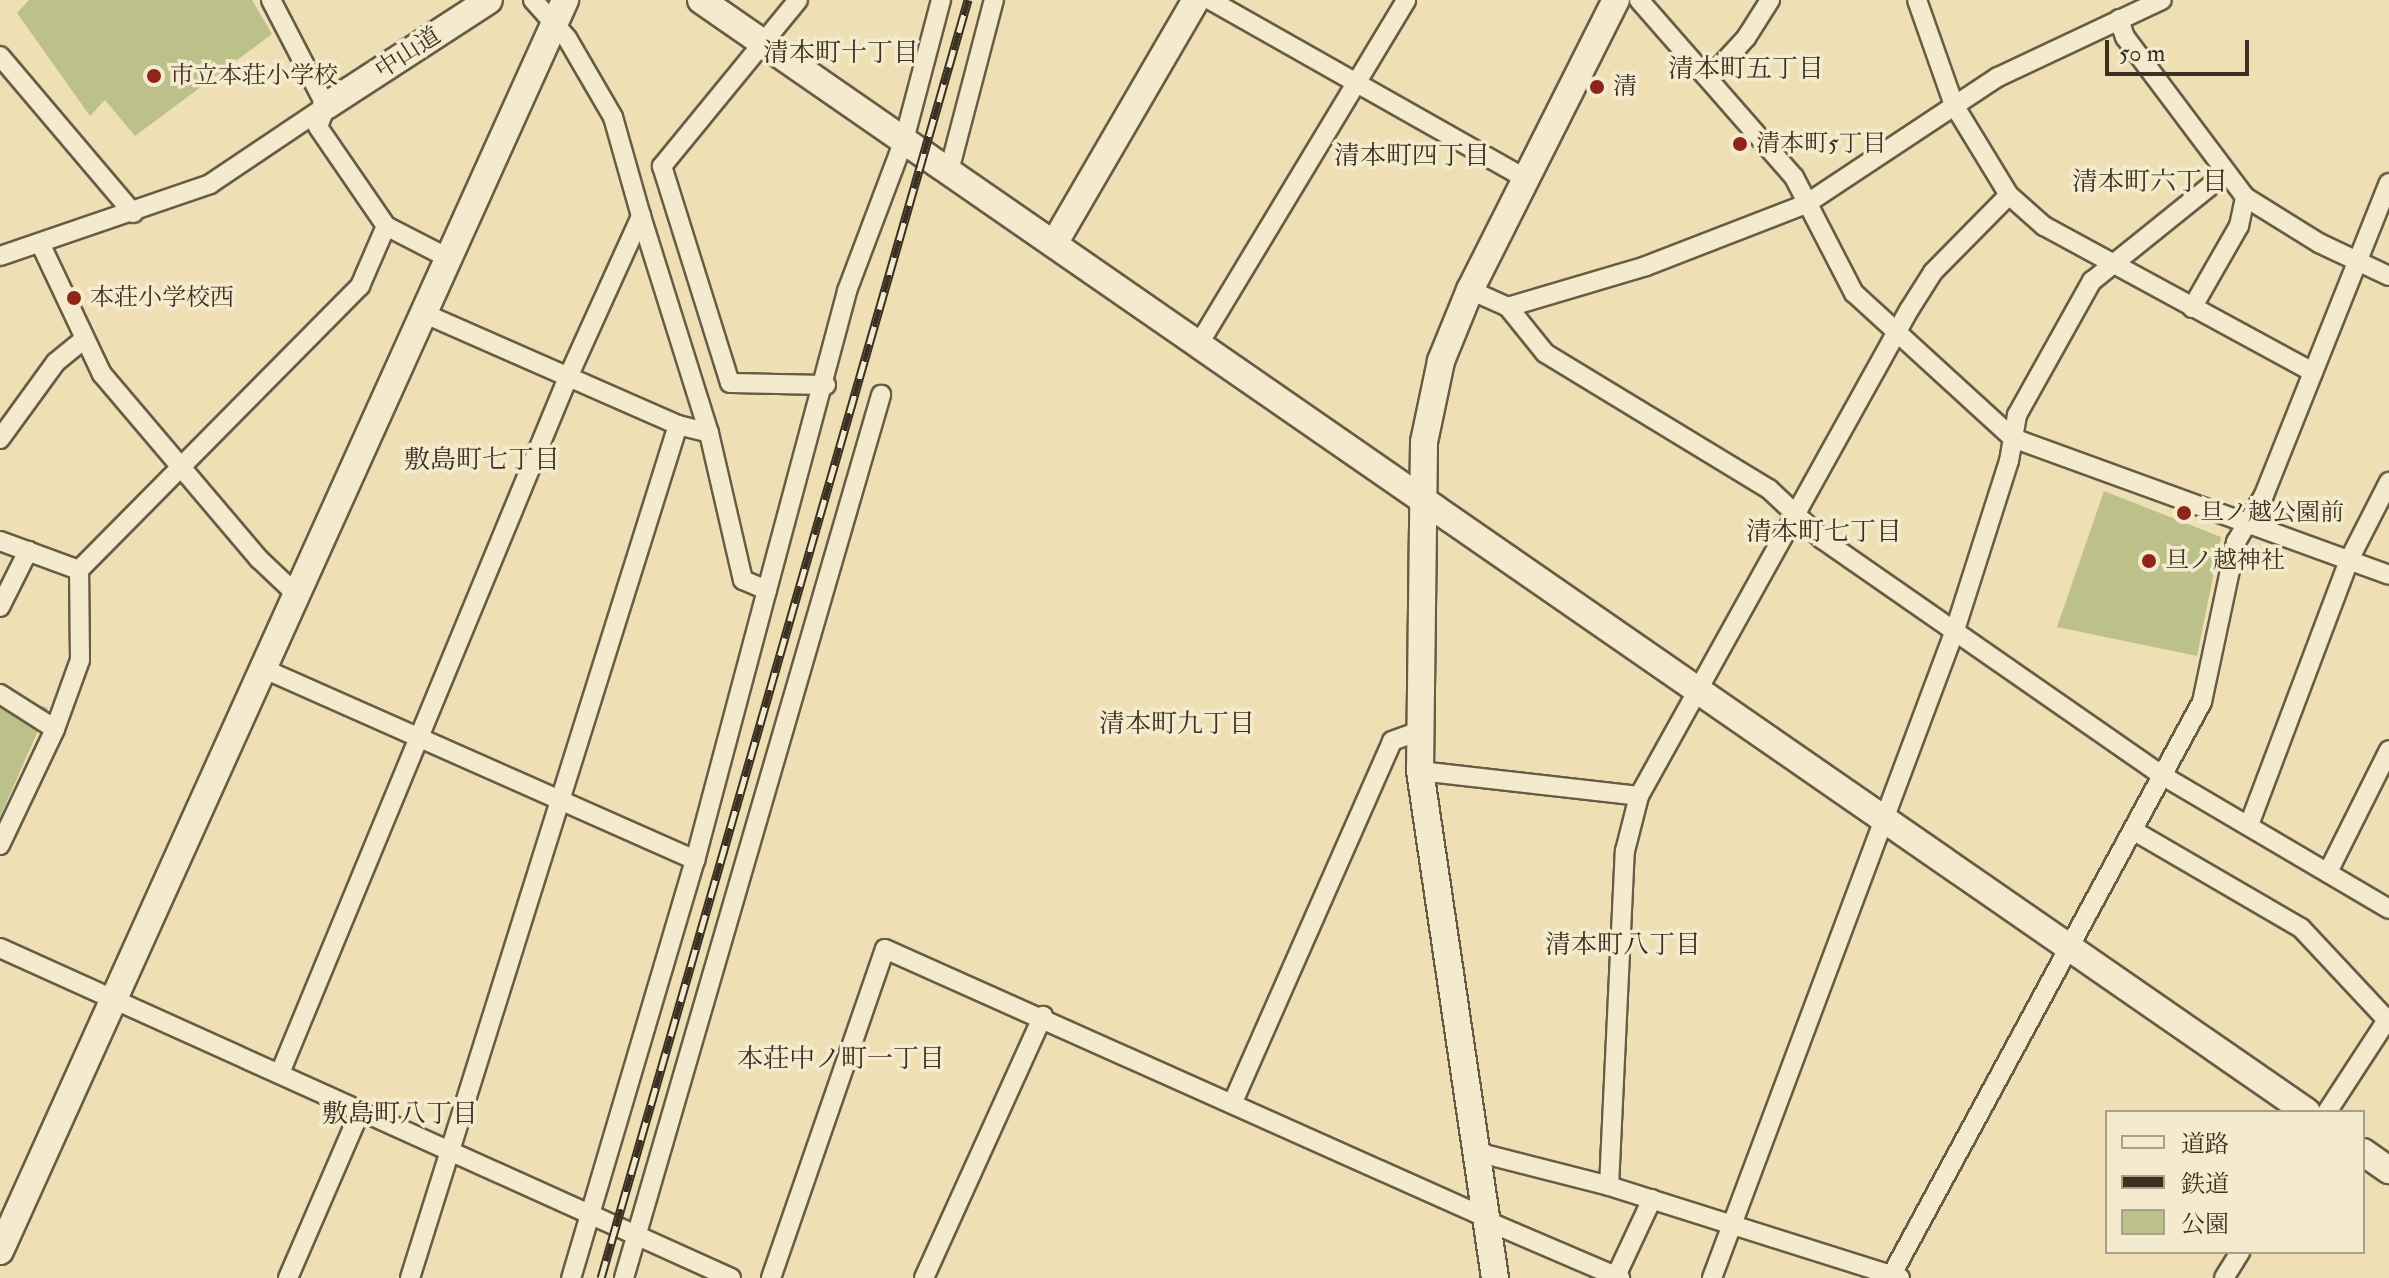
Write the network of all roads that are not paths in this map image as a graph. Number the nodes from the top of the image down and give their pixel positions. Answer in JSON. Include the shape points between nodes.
{"nodes":[{"id":1,"x":271,"y":0,"type":"edge"},
{"id":2,"x":489,"y":0,"type":"edge"},
{"id":3,"x":533,"y":0,"type":"edge"},
{"id":4,"x":701,"y":0,"type":"edge"},
{"id":5,"x":798,"y":0,"type":"edge"},
{"id":6,"x":941,"y":0,"type":"edge"},
{"id":7,"x":994,"y":0,"type":"edge"},
{"id":8,"x":1196,"y":0,"type":"edge"},
{"id":9,"x":1210,"y":0,"type":"edge"},
{"id":10,"x":1406,"y":0,"type":"edge"},
{"id":11,"x":1616,"y":0,"type":"edge"},
{"id":12,"x":1639,"y":0,"type":"edge"},
{"id":13,"x":1770,"y":0,"type":"edge"},
{"id":14,"x":1917,"y":0,"type":"edge"},
{"id":15,"x":2162,"y":0,"type":"edge"},
{"id":16,"x":560,"y":11,"type":"edge"},
{"id":17,"x":2119,"y":19,"type":"junction"},
{"id":18,"x":763,"y":43,"type":"junction"},
{"id":19,"x":0,"y":56,"type":"edge"},
{"id":20,"x":1711,"y":76,"type":"junction"},
{"id":21,"x":1358,"y":82,"type":"junction"},
{"id":22,"x":1954,"y":105,"type":"junction"},
{"id":23,"x":326,"y":106,"type":"junction"},
{"id":24,"x":904,"y":140,"type":"junction"},
{"id":25,"x":949,"y":171,"type":"junction"},
{"id":26,"x":2224,"y":175,"type":"junction"},
{"id":27,"x":1527,"y":179,"type":"junction"},
{"id":28,"x":2389,"y":183,"type":"edge"},
{"id":29,"x":2009,"y":195,"type":"junction"},
{"id":30,"x":2245,"y":197,"type":"junction"},
{"id":31,"x":1806,"y":204,"type":"junction"},
{"id":32,"x":133,"y":213,"type":"junction"},
{"id":33,"x":641,"y":216,"type":"junction"},
{"id":34,"x":386,"y":226,"type":"junction"},
{"id":35,"x":1055,"y":242,"type":"junction"},
{"id":36,"x":40,"y":243,"type":"junction"},
{"id":37,"x":0,"y":256,"type":"edge"},
{"id":38,"x":448,"y":258,"type":"junction"},
{"id":39,"x":2110,"y":264,"type":"junction"},
{"id":40,"x":2358,"y":265,"type":"junction"},
{"id":41,"x":2389,"y":276,"type":"edge"},
{"id":42,"x":1470,"y":290,"type":"junction"},
{"id":43,"x":1508,"y":307,"type":"junction"},
{"id":44,"x":2192,"y":308,"type":"junction"},
{"id":45,"x":423,"y":313,"type":"junction"},
{"id":46,"x":1899,"y":336,"type":"junction"},
{"id":47,"x":82,"y":341,"type":"junction"},
{"id":48,"x":1200,"y":342,"type":"junction"},
{"id":49,"x":2313,"y":372,"type":"junction"},
{"id":50,"x":569,"y":375,"type":"junction"},
{"id":51,"x":826,"y":385,"type":"junction"},
{"id":52,"x":881,"y":395,"type":"dead end"},
{"id":53,"x":678,"y":425,"type":"junction"},
{"id":54,"x":709,"y":433,"type":"junction"},
{"id":55,"x":2013,"y":438,"type":"junction"},
{"id":56,"x":0,"y":439,"type":"edge"},
{"id":57,"x":179,"y":467,"type":"junction"},
{"id":58,"x":2389,"y":482,"type":"edge"},
{"id":59,"x":1422,"y":495,"type":"junction"},
{"id":60,"x":1797,"y":513,"type":"junction"},
{"id":61,"x":2248,"y":525,"type":"junction"},
{"id":62,"x":0,"y":541,"type":"edge"},
{"id":63,"x":28,"y":551,"type":"junction"},
{"id":64,"x":2349,"y":560,"type":"junction"},
{"id":65,"x":79,"y":570,"type":"junction"},
{"id":66,"x":2389,"y":575,"type":"edge"},
{"id":67,"x":767,"y":590,"type":"junction"},
{"id":68,"x":296,"y":594,"type":"junction"},
{"id":69,"x":0,"y":607,"type":"edge"},
{"id":70,"x":1955,"y":630,"type":"junction"},
{"id":71,"x":262,"y":668,"type":"junction"},
{"id":72,"x":1698,"y":687,"type":"junction"},
{"id":73,"x":0,"y":694,"type":"edge"},
{"id":74,"x":55,"y":729,"type":"junction"},
{"id":75,"x":1417,"y":732,"type":"junction"},
{"id":76,"x":423,"y":736,"type":"junction"},
{"id":77,"x":2389,"y":750,"type":"edge"},
{"id":78,"x":1420,"y":771,"type":"junction"},
{"id":79,"x":2165,"y":777,"type":"junction"},
{"id":80,"x":1639,"y":796,"type":"junction"},
{"id":81,"x":558,"y":801,"type":"junction"},
{"id":82,"x":1886,"y":818,"type":"junction"},
{"id":83,"x":2249,"y":825,"type":"junction"},
{"id":84,"x":2136,"y":832,"type":"junction"},
{"id":85,"x":0,"y":845,"type":"edge"},
{"id":86,"x":695,"y":860,"type":"junction"},
{"id":87,"x":2328,"y":872,"type":"junction"},
{"id":88,"x":2389,"y":909,"type":"edge"},
{"id":89,"x":0,"y":948,"type":"edge"},
{"id":90,"x":2072,"y":948,"type":"junction"},
{"id":91,"x":113,"y":997,"type":"junction"},
{"id":92,"x":1043,"y":1016,"type":"junction"},
{"id":93,"x":2388,"y":1018,"type":"edge"},
{"id":94,"x":280,"y":1073,"type":"junction"},
{"id":95,"x":1233,"y":1102,"type":"junction"},
{"id":96,"x":361,"y":1109,"type":"junction"},
{"id":97,"x":2304,"y":1110,"type":"edge"},
{"id":98,"x":2328,"y":1110,"type":"edge"},
{"id":99,"x":453,"y":1150,"type":"junction"},
{"id":100,"x":1476,"y":1152,"type":"junction"},
{"id":101,"x":2365,"y":1153,"type":"edge"},
{"id":102,"x":2389,"y":1170,"type":"edge"},
{"id":103,"x":1609,"y":1186,"type":"junction"},
{"id":104,"x":1652,"y":1199,"type":"junction"},
{"id":105,"x":589,"y":1214,"type":"junction"},
{"id":106,"x":1487,"y":1220,"type":"junction"},
{"id":107,"x":1735,"y":1225,"type":"junction"},
{"id":108,"x":636,"y":1235,"type":"junction"},
{"id":109,"x":0,"y":1251,"type":"edge"},
{"id":110,"x":2239,"y":1254,"type":"edge"},
{"id":111,"x":1618,"y":1277,"type":"edge"},
{"id":112,"x":1894,"y":1277,"type":"edge"},
{"id":113,"x":288,"y":1278,"type":"edge"},
{"id":114,"x":410,"y":1278,"type":"edge"},
{"id":115,"x":571,"y":1278,"type":"edge"},
{"id":116,"x":624,"y":1278,"type":"edge"},
{"id":117,"x":731,"y":1278,"type":"edge"},
{"id":118,"x":771,"y":1278,"type":"edge"},
{"id":119,"x":924,"y":1278,"type":"edge"},
{"id":120,"x":1495,"y":1278,"type":"edge"},
{"id":121,"x":1712,"y":1278,"type":"edge"},
{"id":122,"x":2224,"y":1278,"type":"edge"}],
"edges":[{"from":1,"to":23,"type":"street"},
{"from":2,"to":23,"type":"street","name":"中山道"},
{"from":3,"to":16,"type":"street"},
{"from":4,"to":18,"type":"street"},
{"from":5,"to":18,"type":"street"},
{"from":6,"to":24,"type":"street"},
{"from":7,"to":25,"type":"street"},
{"from":8,"to":35,"type":"street"},
{"from":9,"to":21,"type":"street"},
{"from":10,"to":21,"type":"street"},
{"from":11,"to":27,"type":"street"},
{"from":12,"to":20,"type":"street"},
{"from":13,"to":20,"type":"street","via":[[1746,38]]},
{"from":14,"to":22,"type":"street"},
{"from":15,"to":17,"type":"street"},
{"from":16,"to":33,"type":"street","via":[[613,117]]},
{"from":16,"to":38,"type":"street"},
{"from":17,"to":22,"type":"street","via":[[1998,77]]},
{"from":17,"to":26,"type":"street","via":[[2125,37],[2210,146]]},
{"from":18,"to":24,"type":"street"},
{"from":18,"to":51,"type":"street","via":[[662,166],[730,383]]},
{"from":19,"to":32,"type":"street"},
{"from":20,"to":31,"type":"street","via":[[1794,177]]},
{"from":21,"to":27,"type":"street"},
{"from":21,"to":48,"type":"street"},
{"from":22,"to":29,"type":"street"},
{"from":22,"to":31,"type":"street"},
{"from":23,"to":32,"type":"street","via":[[210,184]]},
{"from":23,"to":34,"type":"street","via":[[318,127]]},
{"from":24,"to":25,"type":"street"},
{"from":24,"to":51,"type":"street","via":[[847,291]]},
{"from":25,"to":35,"type":"street"},
{"from":26,"to":30,"type":"street"},
{"from":26,"to":39,"type":"street"},
{"from":27,"to":42,"type":"street"},
{"from":28,"to":40,"type":"street"},
{"from":29,"to":39,"type":"street","via":[[2044,226]]},
{"from":29,"to":46,"type":"street","via":[[1933,272]]},
{"from":30,"to":40,"type":"street"},
{"from":30,"to":44,"type":"street","via":[[2239,226]]},
{"from":31,"to":43,"type":"street","via":[[1646,266]]},
{"from":31,"to":46,"type":"street","via":[[1854,293]]},
{"from":32,"to":36,"type":"street"},
{"from":33,"to":50,"type":"street"},
{"from":33,"to":54,"type":"street"},
{"from":34,"to":38,"type":"street"},
{"from":34,"to":57,"type":"street","via":[[360,286]]},
{"from":35,"to":48,"type":"street"},
{"from":36,"to":37,"type":"street"},
{"from":36,"to":47,"type":"street"},
{"from":38,"to":45,"type":"street"},
{"from":39,"to":44,"type":"street"},
{"from":39,"to":55,"type":"street","via":[[2092,281],[2032,388],[2017,415]]},
{"from":40,"to":41,"type":"street"},
{"from":40,"to":49,"type":"street"},
{"from":42,"to":43,"type":"street"},
{"from":42,"to":59,"type":"street","via":[[1441,361],[1424,442]]},
{"from":43,"to":60,"type":"street","via":[[1545,353],[1769,489]]},
{"from":44,"to":49,"type":"street"},
{"from":45,"to":50,"type":"street"},
{"from":45,"to":68,"type":"street"},
{"from":46,"to":55,"type":"street"},
{"from":46,"to":60,"type":"street"},
{"from":47,"to":56,"type":"street","via":[[56,362]]},
{"from":47,"to":57,"type":"street","via":[[102,374]]},
{"from":48,"to":59,"type":"street"},
{"from":49,"to":61,"type":"street"},
{"from":50,"to":53,"type":"street"},
{"from":50,"to":76,"type":"street"},
{"from":51,"to":67,"type":"street"},
{"from":52,"to":108,"type":"street"},
{"from":53,"to":54,"type":"street"},
{"from":53,"to":81,"type":"street"},
{"from":54,"to":67,"type":"street","via":[[743,580]]},
{"from":55,"to":61,"type":"street"},
{"from":55,"to":70,"type":"street"},
{"from":57,"to":65,"type":"street"},
{"from":57,"to":68,"type":"street"},
{"from":58,"to":64,"type":"street"},
{"from":59,"to":72,"type":"street"},
{"from":59,"to":75,"type":"street"},
{"from":60,"to":70,"type":"street","via":[[1822,539]]},
{"from":60,"to":72,"type":"street"},
{"from":61,"to":64,"type":"street"},
{"from":61,"to":79,"type":"street","via":[[2236,542],[2202,702]]},
{"from":62,"to":63,"type":"street"},
{"from":63,"to":65,"type":"street"},
{"from":63,"to":69,"type":"street"},
{"from":64,"to":66,"type":"street"},
{"from":64,"to":83,"type":"street"},
{"from":65,"to":74,"type":"street","via":[[80,660]]},
{"from":67,"to":86,"type":"street"},
{"from":68,"to":71,"type":"street"},
{"from":70,"to":79,"type":"street"},
{"from":70,"to":82,"type":"street"},
{"from":71,"to":76,"type":"street"},
{"from":71,"to":91,"type":"street"},
{"from":72,"to":80,"type":"street"},
{"from":72,"to":82,"type":"street"},
{"from":73,"to":74,"type":"street"},
{"from":74,"to":85,"type":"street"},
{"from":75,"to":78,"type":"street"},
{"from":75,"to":95,"type":"street","via":[[1392,741]]},
{"from":76,"to":81,"type":"street"},
{"from":76,"to":94,"type":"street"},
{"from":77,"to":87,"type":"street"},
{"from":78,"to":80,"type":"street"},
{"from":78,"to":100,"type":"street"},
{"from":79,"to":83,"type":"street"},
{"from":79,"to":84,"type":"street"},
{"from":80,"to":103,"type":"street","via":[[1625,851]]},
{"from":81,"to":86,"type":"street"},
{"from":81,"to":99,"type":"street"},
{"from":82,"to":90,"type":"street"},
{"from":82,"to":107,"type":"street"},
{"from":83,"to":87,"type":"street"},
{"from":84,"to":90,"type":"street"},
{"from":84,"to":93,"type":"street","via":[[2301,928]]},
{"from":86,"to":105,"type":"street"},
{"from":87,"to":88,"type":"street"},
{"from":89,"to":91,"type":"street"},
{"from":90,"to":97,"type":"street"},
{"from":90,"to":112,"type":"street"},
{"from":91,"to":94,"type":"street"},
{"from":91,"to":109,"type":"street"},
{"from":92,"to":95,"type":"street"},
{"from":92,"to":118,"type":"street","via":[[885,949]]},
{"from":92,"to":119,"type":"street"},
{"from":93,"to":98,"type":"street"},
{"from":94,"to":96,"type":"street"},
{"from":95,"to":106,"type":"street"},
{"from":96,"to":99,"type":"street"},
{"from":96,"to":113,"type":"street"},
{"from":99,"to":105,"type":"street"},
{"from":99,"to":114,"type":"street"},
{"from":100,"to":103,"type":"street"},
{"from":100,"to":106,"type":"street"},
{"from":101,"to":102,"type":"street"},
{"from":103,"to":104,"type":"street"},
{"from":104,"to":107,"type":"street"},
{"from":104,"to":111,"type":"street"},
{"from":105,"to":108,"type":"street"},
{"from":105,"to":115,"type":"street"},
{"from":106,"to":111,"type":"street"},
{"from":106,"to":120,"type":"street"},
{"from":107,"to":112,"type":"street"},
{"from":107,"to":121,"type":"street"},
{"from":108,"to":116,"type":"street"},
{"from":108,"to":117,"type":"street"},
{"from":110,"to":122,"type":"street"}]}
